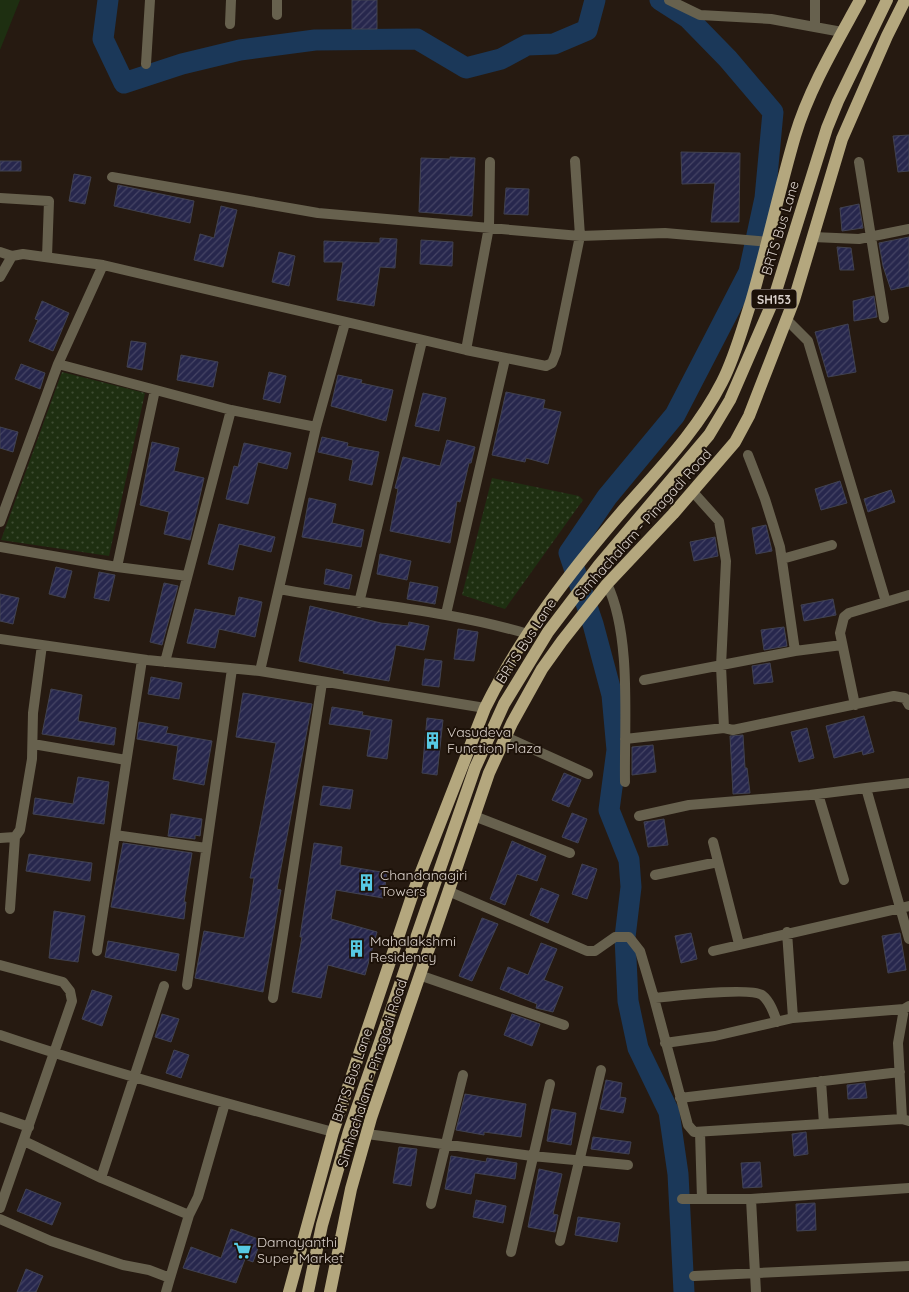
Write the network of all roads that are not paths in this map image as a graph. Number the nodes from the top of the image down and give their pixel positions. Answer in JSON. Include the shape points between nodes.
{"nodes":[{"id":1,"x":150,"y":0,"type":"edge"},
{"id":2,"x":231,"y":0,"type":"edge"},
{"id":3,"x":277,"y":0,"type":"edge"},
{"id":4,"x":669,"y":0,"type":"edge"},
{"id":5,"x":815,"y":0,"type":"edge"},
{"id":6,"x":860,"y":0,"type":"edge"},
{"id":7,"x":887,"y":0,"type":"edge"},
{"id":8,"x":905,"y":0,"type":"edge"},
{"id":9,"x":277,"y":15,"type":"dead end"},
{"id":10,"x":230,"y":24,"type":"dead end"},
{"id":11,"x":815,"y":27,"type":"junction"},
{"id":12,"x":842,"y":32,"type":"junction"},
{"id":13,"x":146,"y":64,"type":"dead end"},
{"id":14,"x":575,"y":161,"type":"dead end"},
{"id":15,"x":490,"y":162,"type":"dead end"},
{"id":16,"x":859,"y":162,"type":"dead end"},
{"id":17,"x":112,"y":177,"type":"dead end"},
{"id":18,"x":0,"y":198,"type":"edge"},
{"id":19,"x":489,"y":227,"type":"junction"},
{"id":20,"x":909,"y":229,"type":"edge"},
{"id":21,"x":580,"y":236,"type":"junction"},
{"id":22,"x":872,"y":236,"type":"junction"},
{"id":23,"x":813,"y":237,"type":"junction"},
{"id":24,"x":768,"y":242,"type":"junction"},
{"id":25,"x":0,"y":252,"type":"edge"},
{"id":26,"x":12,"y":256,"type":"junction"},
{"id":27,"x":47,"y":257,"type":"junction"},
{"id":28,"x":103,"y":265,"type":"junction"},
{"id":29,"x":0,"y":277,"type":"edge"},
{"id":30,"x":884,"y":318,"type":"dead end"},
{"id":31,"x":787,"y":320,"type":"junction"},
{"id":32,"x":345,"y":322,"type":"junction"},
{"id":33,"x":422,"y":341,"type":"junction"},
{"id":34,"x":466,"y":350,"type":"junction"},
{"id":35,"x":505,"y":359,"type":"junction"},
{"id":36,"x":58,"y":364,"type":"junction"},
{"id":37,"x":155,"y":390,"type":"junction"},
{"id":38,"x":231,"y":410,"type":"junction"},
{"id":39,"x":316,"y":427,"type":"junction"},
{"id":40,"x":748,"y":454,"type":"dead end"},
{"id":41,"x":693,"y":492,"type":"junction"},
{"id":42,"x":0,"y":522,"type":"edge"},
{"id":43,"x":832,"y":545,"type":"dead end"},
{"id":44,"x":0,"y":547,"type":"edge"},
{"id":45,"x":782,"y":559,"type":"junction"},
{"id":46,"x":118,"y":567,"type":"junction"},
{"id":47,"x":187,"y":576,"type":"junction"},
{"id":48,"x":607,"y":584,"type":"junction"},
{"id":49,"x":279,"y":589,"type":"junction"},
{"id":50,"x":909,"y":595,"type":"edge"},
{"id":51,"x":886,"y":602,"type":"junction"},
{"id":52,"x":359,"y":603,"type":"junction"},
{"id":53,"x":446,"y":614,"type":"junction"},
{"id":54,"x":528,"y":634,"type":"junction"},
{"id":55,"x":0,"y":639,"type":"edge"},
{"id":56,"x":42,"y":645,"type":"junction"},
{"id":57,"x":842,"y":645,"type":"junction"},
{"id":58,"x":795,"y":651,"type":"junction"},
{"id":59,"x":142,"y":660,"type":"junction"},
{"id":60,"x":165,"y":662,"type":"junction"},
{"id":61,"x":721,"y":666,"type":"junction"},
{"id":62,"x":232,"y":669,"type":"junction"},
{"id":63,"x":260,"y":672,"type":"junction"},
{"id":64,"x":644,"y":680,"type":"dead end"},
{"id":65,"x":322,"y":683,"type":"junction"},
{"id":66,"x":908,"y":700,"type":"edge"},
{"id":67,"x":855,"y":705,"type":"junction"},
{"id":68,"x":485,"y":708,"type":"junction"},
{"id":69,"x":724,"y":728,"type":"junction"},
{"id":70,"x":506,"y":736,"type":"junction"},
{"id":71,"x":624,"y":739,"type":"junction"},
{"id":72,"x":32,"y":744,"type":"junction"},
{"id":73,"x":126,"y":760,"type":"junction"},
{"id":74,"x":588,"y":774,"type":"dead end"},
{"id":75,"x":625,"y":782,"type":"dead end"},
{"id":76,"x":909,"y":782,"type":"edge"},
{"id":77,"x":866,"y":788,"type":"junction"},
{"id":78,"x":818,"y":794,"type":"junction"},
{"id":79,"x":474,"y":816,"type":"junction"},
{"id":80,"x":639,"y":816,"type":"dead end"},
{"id":81,"x":114,"y":835,"type":"junction"},
{"id":82,"x":15,"y":837,"type":"junction"},
{"id":83,"x":0,"y":838,"type":"edge"},
{"id":84,"x":713,"y":842,"type":"dead end"},
{"id":85,"x":206,"y":848,"type":"junction"},
{"id":86,"x":570,"y":854,"type":"dead end"},
{"id":87,"x":718,"y":862,"type":"junction"},
{"id":88,"x":655,"y":875,"type":"dead end"},
{"id":89,"x":844,"y":880,"type":"dead end"},
{"id":90,"x":448,"y":891,"type":"junction"},
{"id":91,"x":905,"y":907,"type":"edge"},
{"id":92,"x":10,"y":909,"type":"dead end"},
{"id":93,"x":787,"y":932,"type":"junction"},
{"id":94,"x":909,"y":938,"type":"edge"},
{"id":95,"x":739,"y":944,"type":"junction"},
{"id":96,"x":712,"y":950,"type":"dead end"},
{"id":97,"x":96,"y":951,"type":"dead end"},
{"id":98,"x":0,"y":965,"type":"edge"},
{"id":99,"x":419,"y":975,"type":"junction"},
{"id":100,"x":187,"y":985,"type":"dead end"},
{"id":101,"x":164,"y":986,"type":"dead end"},
{"id":102,"x":273,"y":998,"type":"dead end"},
{"id":103,"x":654,"y":998,"type":"junction"},
{"id":104,"x":906,"y":1007,"type":"edge"},
{"id":105,"x":793,"y":1018,"type":"junction"},
{"id":106,"x":778,"y":1022,"type":"junction"},
{"id":107,"x":564,"y":1025,"type":"dead end"},
{"id":108,"x":0,"y":1035,"type":"edge"},
{"id":109,"x":665,"y":1044,"type":"junction"},
{"id":110,"x":53,"y":1053,"type":"junction"},
{"id":111,"x":601,"y":1070,"type":"dead end"},
{"id":112,"x":900,"y":1072,"type":"junction"},
{"id":113,"x":463,"y":1075,"type":"dead end"},
{"id":114,"x":134,"y":1077,"type":"junction"},
{"id":115,"x":821,"y":1081,"type":"junction"},
{"id":116,"x":550,"y":1084,"type":"dead end"},
{"id":117,"x":680,"y":1098,"type":"junction"},
{"id":118,"x":225,"y":1103,"type":"junction"},
{"id":119,"x":0,"y":1118,"type":"edge"},
{"id":120,"x":905,"y":1120,"type":"edge"},
{"id":121,"x":824,"y":1124,"type":"junction"},
{"id":122,"x":29,"y":1127,"type":"junction"},
{"id":123,"x":333,"y":1132,"type":"junction"},
{"id":124,"x":700,"y":1132,"type":"junction"},
{"id":125,"x":367,"y":1134,"type":"junction"},
{"id":126,"x":24,"y":1141,"type":"junction"},
{"id":127,"x":445,"y":1143,"type":"junction"},
{"id":128,"x":532,"y":1156,"type":"junction"},
{"id":129,"x":581,"y":1160,"type":"junction"},
{"id":130,"x":628,"y":1165,"type":"dead end"},
{"id":131,"x":101,"y":1178,"type":"junction"},
{"id":132,"x":909,"y":1188,"type":"edge"},
{"id":133,"x":682,"y":1199,"type":"dead end"},
{"id":134,"x":702,"y":1199,"type":"junction"},
{"id":135,"x":751,"y":1199,"type":"junction"},
{"id":136,"x":432,"y":1204,"type":"dead end"},
{"id":137,"x":0,"y":1208,"type":"edge"},
{"id":138,"x":189,"y":1215,"type":"junction"},
{"id":139,"x":0,"y":1219,"type":"edge"},
{"id":140,"x":560,"y":1241,"type":"dead end"},
{"id":141,"x":511,"y":1252,"type":"dead end"},
{"id":142,"x":909,"y":1266,"type":"edge"},
{"id":143,"x":755,"y":1272,"type":"junction"},
{"id":144,"x":694,"y":1276,"type":"dead end"},
{"id":145,"x":170,"y":1278,"type":"junction"},
{"id":146,"x":166,"y":1292,"type":"edge"},
{"id":147,"x":289,"y":1292,"type":"edge"},
{"id":148,"x":308,"y":1292,"type":"edge"},
{"id":149,"x":330,"y":1292,"type":"edge"},
{"id":150,"x":756,"y":1292,"type":"edge"}],
"edges":[{"from":1,"to":13,"type":"street"},
{"from":2,"to":10,"type":"street"},
{"from":3,"to":9,"type":"street"},
{"from":4,"to":11,"type":"street","via":[[700,15]]},
{"from":5,"to":11,"type":"street"},
{"from":6,"to":12,"type":"main road","name":"Simhachalam - Pinagadi Road"},
{"from":7,"to":148,"type":"main road","name":"BRTS Bus Lane","number":"SH153","via":[[838,101],[773,301],[730,400],[709,435],[564,609],[504,704],[459,810],[349,1130],[322,1225]]},
{"from":8,"to":23,"type":"main road","name":"Simhachalam - Pinagadi Road","via":[[842,139]]},
{"from":11,"to":12,"type":"street"},
{"from":12,"to":24,"type":"main road","name":"Simhachalam - Pinagadi Road","via":[[822,70],[796,134]]},
{"from":14,"to":21,"type":"street"},
{"from":15,"to":19,"type":"street"},
{"from":16,"to":22,"type":"street"},
{"from":17,"to":19,"type":"street","via":[[318,213]]},
{"from":18,"to":27,"type":"street","via":[[48,201]]},
{"from":19,"to":21,"type":"street"},
{"from":19,"to":34,"type":"street"},
{"from":20,"to":22,"type":"street"},
{"from":21,"to":24,"type":"street","via":[[664,233]]},
{"from":21,"to":35,"type":"street","via":[[552,363],[539,366]]},
{"from":22,"to":23,"type":"street","via":[[859,239]]},
{"from":22,"to":30,"type":"street"},
{"from":23,"to":31,"type":"main road","name":"Simhachalam - Pinagadi Road"},
{"from":24,"to":54,"type":"main road","name":"Simhachalam - Pinagadi Road","via":[[736,352],[700,419],[567,580]]},
{"from":25,"to":26,"type":"street"},
{"from":26,"to":27,"type":"street"},
{"from":26,"to":29,"type":"street"},
{"from":27,"to":28,"type":"street"},
{"from":28,"to":32,"type":"street"},
{"from":28,"to":36,"type":"street"},
{"from":31,"to":41,"type":"main road","name":"Simhachalam - Pinagadi Road","via":[[749,416],[718,464]]},
{"from":31,"to":51,"type":"street","via":[[808,341]]},
{"from":32,"to":33,"type":"street"},
{"from":32,"to":39,"type":"street"},
{"from":33,"to":34,"type":"street"},
{"from":33,"to":52,"type":"street"},
{"from":34,"to":35,"type":"street"},
{"from":35,"to":53,"type":"street"},
{"from":36,"to":37,"type":"street"},
{"from":36,"to":42,"type":"street"},
{"from":37,"to":38,"type":"street"},
{"from":37,"to":46,"type":"street"},
{"from":38,"to":39,"type":"street"},
{"from":38,"to":47,"type":"street"},
{"from":39,"to":49,"type":"street"},
{"from":40,"to":45,"type":"street"},
{"from":41,"to":48,"type":"main road","name":"Simhachalam - Pinagadi Road"},
{"from":41,"to":61,"type":"street","via":[[719,521],[724,545]]},
{"from":43,"to":45,"type":"street"},
{"from":44,"to":46,"type":"street"},
{"from":45,"to":58,"type":"street"},
{"from":46,"to":47,"type":"street"},
{"from":47,"to":60,"type":"street"},
{"from":48,"to":70,"type":"main road","name":"Simhachalam - Pinagadi Road","via":[[542,669]]},
{"from":48,"to":71,"type":"street","via":[[615,601],[623,645]]},
{"from":49,"to":52,"type":"street"},
{"from":49,"to":63,"type":"street"},
{"from":50,"to":51,"type":"street"},
{"from":51,"to":57,"type":"street","via":[[844,617],[840,633]]},
{"from":52,"to":53,"type":"street"},
{"from":53,"to":54,"type":"street"},
{"from":54,"to":68,"type":"main road","name":"Simhachalam - Pinagadi Road"},
{"from":55,"to":56,"type":"street"},
{"from":56,"to":59,"type":"street"},
{"from":56,"to":72,"type":"street"},
{"from":57,"to":58,"type":"street"},
{"from":57,"to":67,"type":"street"},
{"from":58,"to":61,"type":"street"},
{"from":59,"to":60,"type":"street"},
{"from":59,"to":73,"type":"street"},
{"from":60,"to":62,"type":"street"},
{"from":61,"to":64,"type":"street"},
{"from":61,"to":69,"type":"street"},
{"from":62,"to":63,"type":"street"},
{"from":62,"to":85,"type":"street"},
{"from":63,"to":65,"type":"street"},
{"from":65,"to":68,"type":"street"},
{"from":65,"to":102,"type":"street"},
{"from":66,"to":67,"type":"street","via":[[894,696]]},
{"from":67,"to":69,"type":"street","via":[[733,730]]},
{"from":68,"to":123,"type":"main road","name":"Simhachalam - Pinagadi Road","via":[[414,890]]},
{"from":69,"to":71,"type":"street"},
{"from":70,"to":74,"type":"street"},
{"from":70,"to":79,"type":"main road","name":"Simhachalam - Pinagadi Road"},
{"from":71,"to":75,"type":"street"},
{"from":72,"to":73,"type":"street"},
{"from":72,"to":82,"type":"street","via":[[20,830]]},
{"from":73,"to":81,"type":"street"},
{"from":76,"to":77,"type":"street"},
{"from":77,"to":78,"type":"street"},
{"from":77,"to":91,"type":"street"},
{"from":78,"to":80,"type":"street","via":[[690,805]]},
{"from":78,"to":89,"type":"street"},
{"from":79,"to":86,"type":"street"},
{"from":79,"to":90,"type":"main road","name":"Simhachalam - Pinagadi Road"},
{"from":81,"to":85,"type":"street"},
{"from":81,"to":97,"type":"street"},
{"from":82,"to":83,"type":"street"},
{"from":82,"to":92,"type":"street"},
{"from":84,"to":87,"type":"street"},
{"from":85,"to":100,"type":"street"},
{"from":87,"to":88,"type":"street"},
{"from":87,"to":95,"type":"street"},
{"from":90,"to":99,"type":"main road","name":"Simhachalam - Pinagadi Road"},
{"from":90,"to":103,"type":"street","via":[[586,951],[595,951],[615,938],[629,937],[640,951]]},
{"from":91,"to":93,"type":"street"},
{"from":91,"to":94,"type":"street"},
{"from":93,"to":95,"type":"street"},
{"from":93,"to":105,"type":"street"},
{"from":95,"to":96,"type":"street"},
{"from":98,"to":110,"type":"street","via":[[63,982],[70,991],[72,1001]]},
{"from":99,"to":107,"type":"street"},
{"from":99,"to":125,"type":"main road","name":"Simhachalam - Pinagadi Road"},
{"from":101,"to":114,"type":"street"},
{"from":103,"to":106,"type":"street","via":[[740,992],[761,994],[768,1000]]},
{"from":103,"to":109,"type":"street"},
{"from":104,"to":105,"type":"street"},
{"from":104,"to":112,"type":"street","via":[[898,1043]]},
{"from":105,"to":106,"type":"street"},
{"from":106,"to":109,"type":"street"},
{"from":108,"to":110,"type":"street"},
{"from":109,"to":117,"type":"street"},
{"from":110,"to":114,"type":"street"},
{"from":110,"to":122,"type":"street"},
{"from":111,"to":129,"type":"street"},
{"from":112,"to":115,"type":"street"},
{"from":112,"to":120,"type":"street"},
{"from":113,"to":127,"type":"street"},
{"from":114,"to":118,"type":"street"},
{"from":114,"to":131,"type":"street"},
{"from":115,"to":117,"type":"street"},
{"from":115,"to":121,"type":"street"},
{"from":116,"to":128,"type":"street"},
{"from":117,"to":124,"type":"street","via":[[688,1125],[694,1132]]},
{"from":118,"to":123,"type":"street"},
{"from":118,"to":138,"type":"street","via":[[198,1197]]},
{"from":119,"to":122,"type":"street"},
{"from":120,"to":121,"type":"street"},
{"from":121,"to":124,"type":"street"},
{"from":122,"to":126,"type":"street"},
{"from":123,"to":147,"type":"main road","name":"Simhachalam - Pinagadi Road"},
{"from":124,"to":134,"type":"street"},
{"from":125,"to":127,"type":"street"},
{"from":125,"to":149,"type":"main road","name":"Simhachalam - Pinagadi Road","via":[[351,1189]]},
{"from":126,"to":131,"type":"street"},
{"from":126,"to":137,"type":"street"},
{"from":127,"to":128,"type":"street"},
{"from":127,"to":136,"type":"street"},
{"from":128,"to":129,"type":"street"},
{"from":128,"to":141,"type":"street"},
{"from":129,"to":130,"type":"street"},
{"from":129,"to":140,"type":"street"},
{"from":131,"to":138,"type":"street"},
{"from":132,"to":135,"type":"street"},
{"from":133,"to":134,"type":"street"},
{"from":134,"to":135,"type":"street"},
{"from":135,"to":143,"type":"street"},
{"from":138,"to":145,"type":"street"},
{"from":139,"to":145,"type":"street","via":[[123,1265]]},
{"from":142,"to":143,"type":"street"},
{"from":143,"to":144,"type":"street"},
{"from":143,"to":150,"type":"street"},
{"from":145,"to":146,"type":"street"}]}
